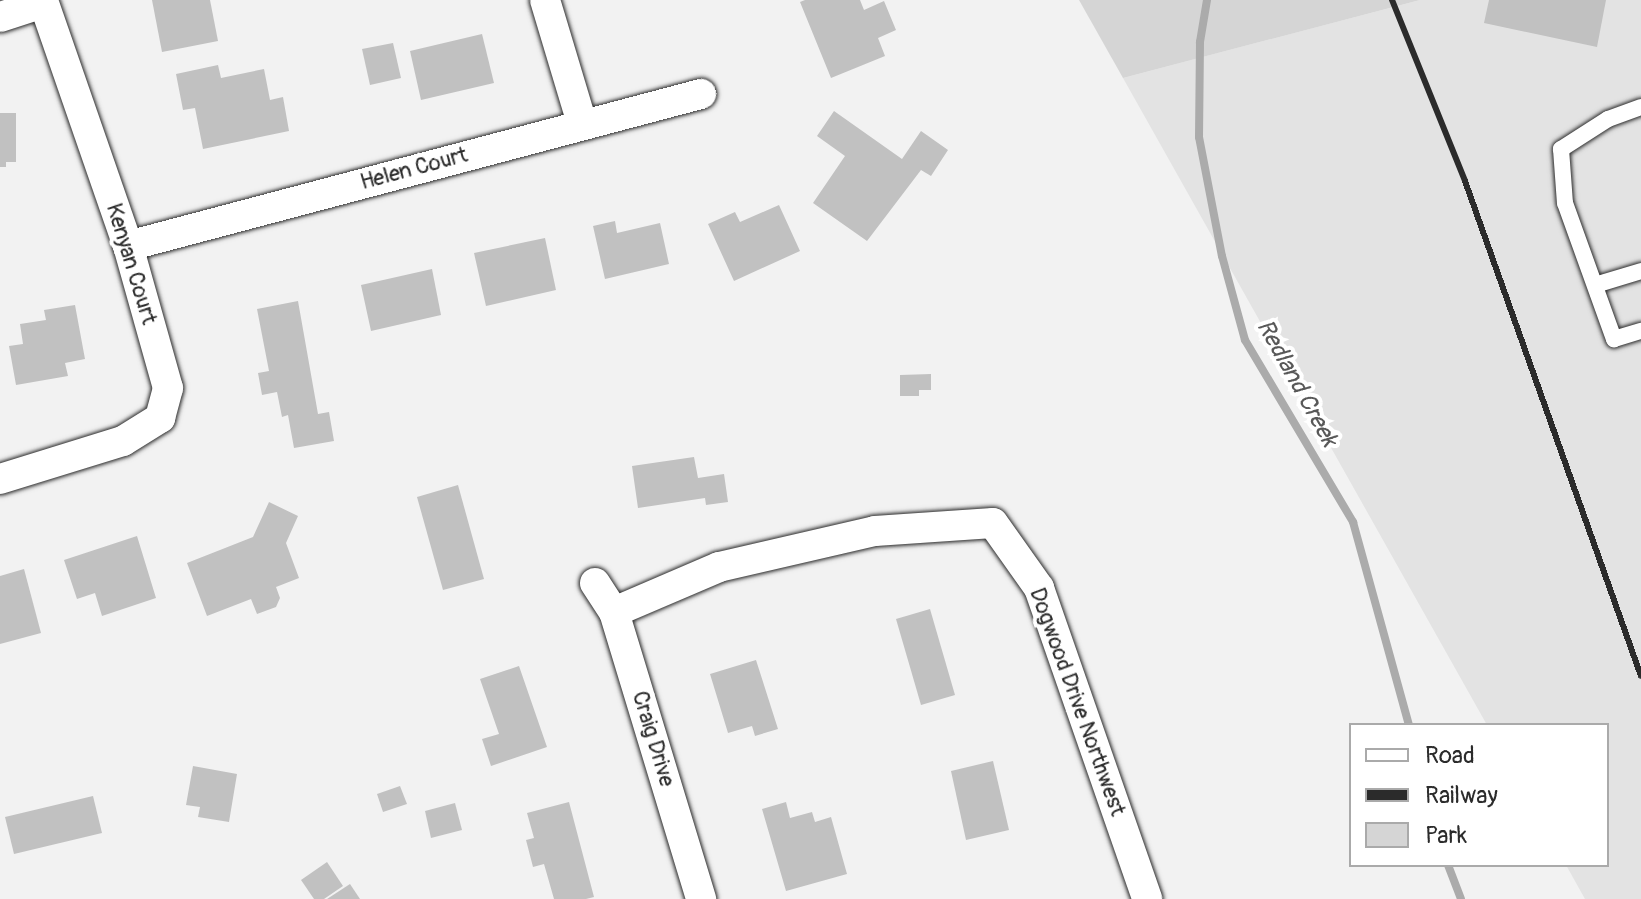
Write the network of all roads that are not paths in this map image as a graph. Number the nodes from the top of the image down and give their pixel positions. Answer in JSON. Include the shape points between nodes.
{"nodes":[{"id":1,"x":545,"y":0,"type":"edge"},
{"id":2,"x":43,"y":2,"type":"edge"},
{"id":3,"x":0,"y":17,"type":"edge"},
{"id":4,"x":701,"y":94,"type":"dead end"},
{"id":5,"x":1641,"y":107,"type":"edge"},
{"id":6,"x":582,"y":123,"type":"junction"},
{"id":7,"x":128,"y":246,"type":"junction"},
{"id":8,"x":1641,"y":271,"type":"edge"},
{"id":9,"x":1595,"y":285,"type":"junction"},
{"id":10,"x":1641,"y":331,"type":"edge"},
{"id":11,"x":0,"y":479,"type":"edge"},
{"id":12,"x":595,"y":583,"type":"dead end"},
{"id":13,"x":614,"y":612,"type":"junction"},
{"id":14,"x":701,"y":899,"type":"edge"},
{"id":15,"x":1147,"y":899,"type":"edge"}],
"edges":[{"from":1,"to":6,"type":"street"},
{"from":2,"to":3,"type":"street"},
{"from":2,"to":7,"type":"street","name":"Kenyan Court"},
{"from":4,"to":6,"type":"street","name":"Helen Court"},
{"from":5,"to":9,"type":"lane","via":[[1608,119],[1561,149],[1565,203]]},
{"from":6,"to":7,"type":"street","name":"Helen Court"},
{"from":7,"to":11,"type":"street","name":"Kenyan Court","via":[[168,388],[160,418],[123,441]]},
{"from":8,"to":9,"type":"lane"},
{"from":9,"to":10,"type":"lane","via":[[1614,339]]},
{"from":12,"to":13,"type":"street","name":"Craig Drive"},
{"from":13,"to":14,"type":"street","name":"Craig Drive"},
{"from":13,"to":15,"type":"street","name":"Dogwood Drive Northwest","via":[[719,567],[875,531],[993,523],[1039,588]]}]}
